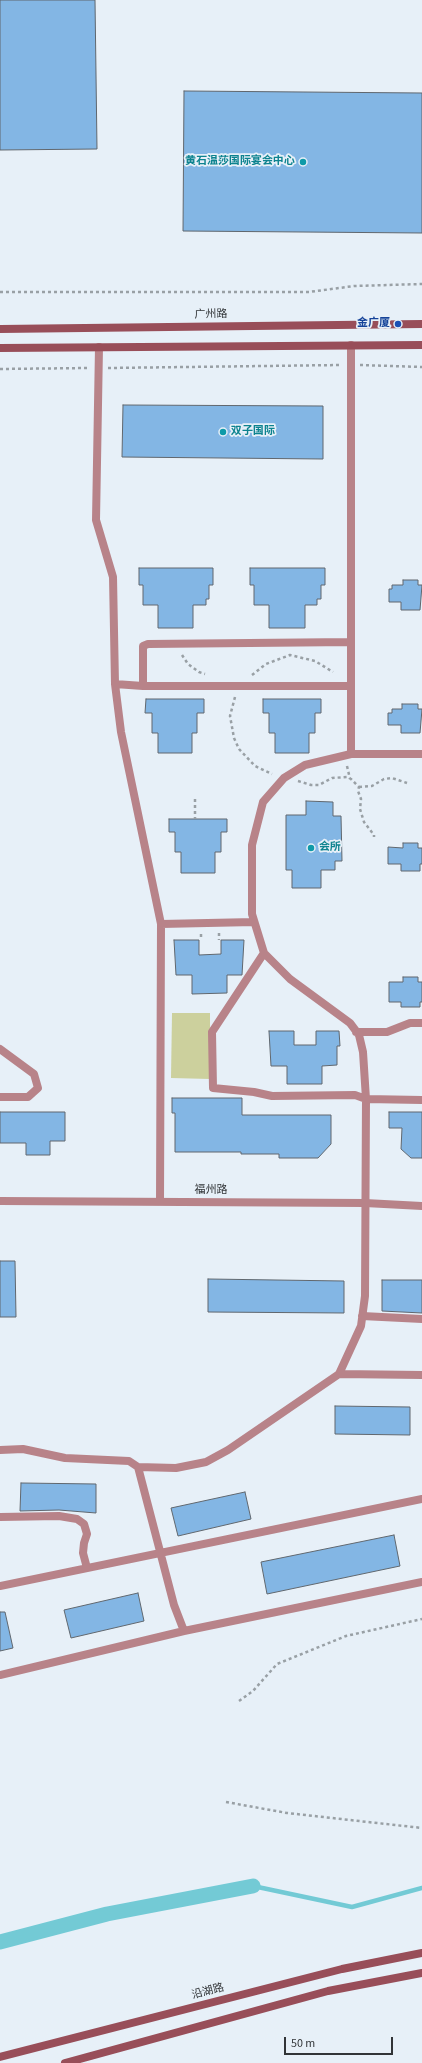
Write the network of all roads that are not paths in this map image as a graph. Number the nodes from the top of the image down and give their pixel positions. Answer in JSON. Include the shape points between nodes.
{"nodes":[{"id":1,"x":422,"y":324,"type":"edge"},
{"id":2,"x":0,"y":329,"type":"edge"},
{"id":3,"x":351,"y":345,"type":"junction"},
{"id":4,"x":422,"y":345,"type":"edge"},
{"id":5,"x":99,"y":347,"type":"junction"},
{"id":6,"x":0,"y":348,"type":"edge"},
{"id":7,"x":351,"y":642,"type":"junction"},
{"id":8,"x":116,"y":684,"type":"junction"},
{"id":9,"x":143,"y":686,"type":"junction"},
{"id":10,"x":351,"y":686,"type":"junction"},
{"id":11,"x":351,"y":754,"type":"junction"},
{"id":12,"x":422,"y":754,"type":"edge"},
{"id":13,"x":254,"y":922,"type":"junction"},
{"id":14,"x":161,"y":924,"type":"junction"},
{"id":15,"x":264,"y":953,"type":"junction"},
{"id":16,"x":422,"y":1023,"type":"edge"},
{"id":17,"x":356,"y":1032,"type":"junction"},
{"id":18,"x":0,"y":1049,"type":"edge"},
{"id":19,"x":0,"y":1097,"type":"edge"},
{"id":20,"x":366,"y":1099,"type":"junction"},
{"id":21,"x":422,"y":1100,"type":"edge"},
{"id":22,"x":0,"y":1201,"type":"edge"},
{"id":23,"x":160,"y":1202,"type":"junction"},
{"id":24,"x":365,"y":1203,"type":"junction"},
{"id":25,"x":422,"y":1206,"type":"edge"},
{"id":26,"x":362,"y":1316,"type":"junction"},
{"id":27,"x":422,"y":1319,"type":"edge"},
{"id":28,"x":339,"y":1374,"type":"junction"},
{"id":29,"x":422,"y":1375,"type":"edge"},
{"id":30,"x":0,"y":1450,"type":"edge"},
{"id":31,"x":138,"y":1467,"type":"junction"},
{"id":32,"x":422,"y":1499,"type":"edge"},
{"id":33,"x":0,"y":1517,"type":"edge"},
{"id":34,"x":161,"y":1553,"type":"junction"},
{"id":35,"x":87,"y":1568,"type":"junction"},
{"id":36,"x":422,"y":1582,"type":"edge"},
{"id":37,"x":0,"y":1586,"type":"edge"},
{"id":38,"x":184,"y":1631,"type":"junction"},
{"id":39,"x":0,"y":1674,"type":"edge"},
{"id":40,"x":422,"y":1953,"type":"edge"},
{"id":41,"x":422,"y":1973,"type":"edge"},
{"id":42,"x":0,"y":2057,"type":"edge"},
{"id":43,"x":65,"y":2063,"type":"edge"}],
"edges":[{"from":1,"to":2,"type":"main road","name":"广州路"},
{"from":3,"to":4,"type":"main road"},
{"from":3,"to":5,"type":"main road"},
{"from":3,"to":7,"type":"street"},
{"from":5,"to":6,"type":"main road"},
{"from":5,"to":8,"type":"street","via":[[96,520],[113,577]]},
{"from":7,"to":9,"type":"street","via":[[148,644],[143,646]]},
{"from":7,"to":10,"type":"street"},
{"from":8,"to":9,"type":"street"},
{"from":8,"to":14,"type":"street","via":[[121,732]]},
{"from":9,"to":10,"type":"street"},
{"from":10,"to":11,"type":"street"},
{"from":11,"to":12,"type":"street"},
{"from":11,"to":13,"type":"street","via":[[305,764],[284,778],[263,802],[252,845]]},
{"from":13,"to":14,"type":"street"},
{"from":13,"to":15,"type":"street"},
{"from":14,"to":23,"type":"street"},
{"from":15,"to":17,"type":"street","via":[[290,979],[350,1023]]},
{"from":15,"to":20,"type":"street","via":[[212,1032],[213,1088],[272,1096],[355,1095]]},
{"from":16,"to":17,"type":"street","via":[[410,1023],[388,1032]]},
{"from":17,"to":20,"type":"street","via":[[363,1052]]},
{"from":18,"to":19,"type":"street","via":[[34,1074],[38,1088],[28,1097]]},
{"from":20,"to":21,"type":"street"},
{"from":20,"to":24,"type":"street"},
{"from":22,"to":23,"type":"street","name":"福州路"},
{"from":23,"to":24,"type":"street","name":"福州路"},
{"from":24,"to":25,"type":"street","name":"福州路"},
{"from":24,"to":26,"type":"street","via":[[365,1296]]},
{"from":26,"to":27,"type":"street"},
{"from":26,"to":28,"type":"street","via":[[361,1326]]},
{"from":28,"to":29,"type":"street"},
{"from":28,"to":31,"type":"street","via":[[228,1450],[206,1462],[176,1468]]},
{"from":30,"to":31,"type":"street","via":[[23,1449],[65,1458],[129,1461]]},
{"from":31,"to":34,"type":"street"},
{"from":32,"to":34,"type":"street"},
{"from":33,"to":35,"type":"street","via":[[59,1516],[77,1519],[84,1524],[87,1534],[83,1553]]},
{"from":34,"to":35,"type":"street"},
{"from":34,"to":38,"type":"street","via":[[174,1605]]},
{"from":35,"to":37,"type":"street"},
{"from":36,"to":38,"type":"street"},
{"from":38,"to":39,"type":"street"},
{"from":40,"to":42,"type":"main road","name":"沿湖路","via":[[334,1971]]},
{"from":41,"to":43,"type":"main road","via":[[328,1991]]}]}
